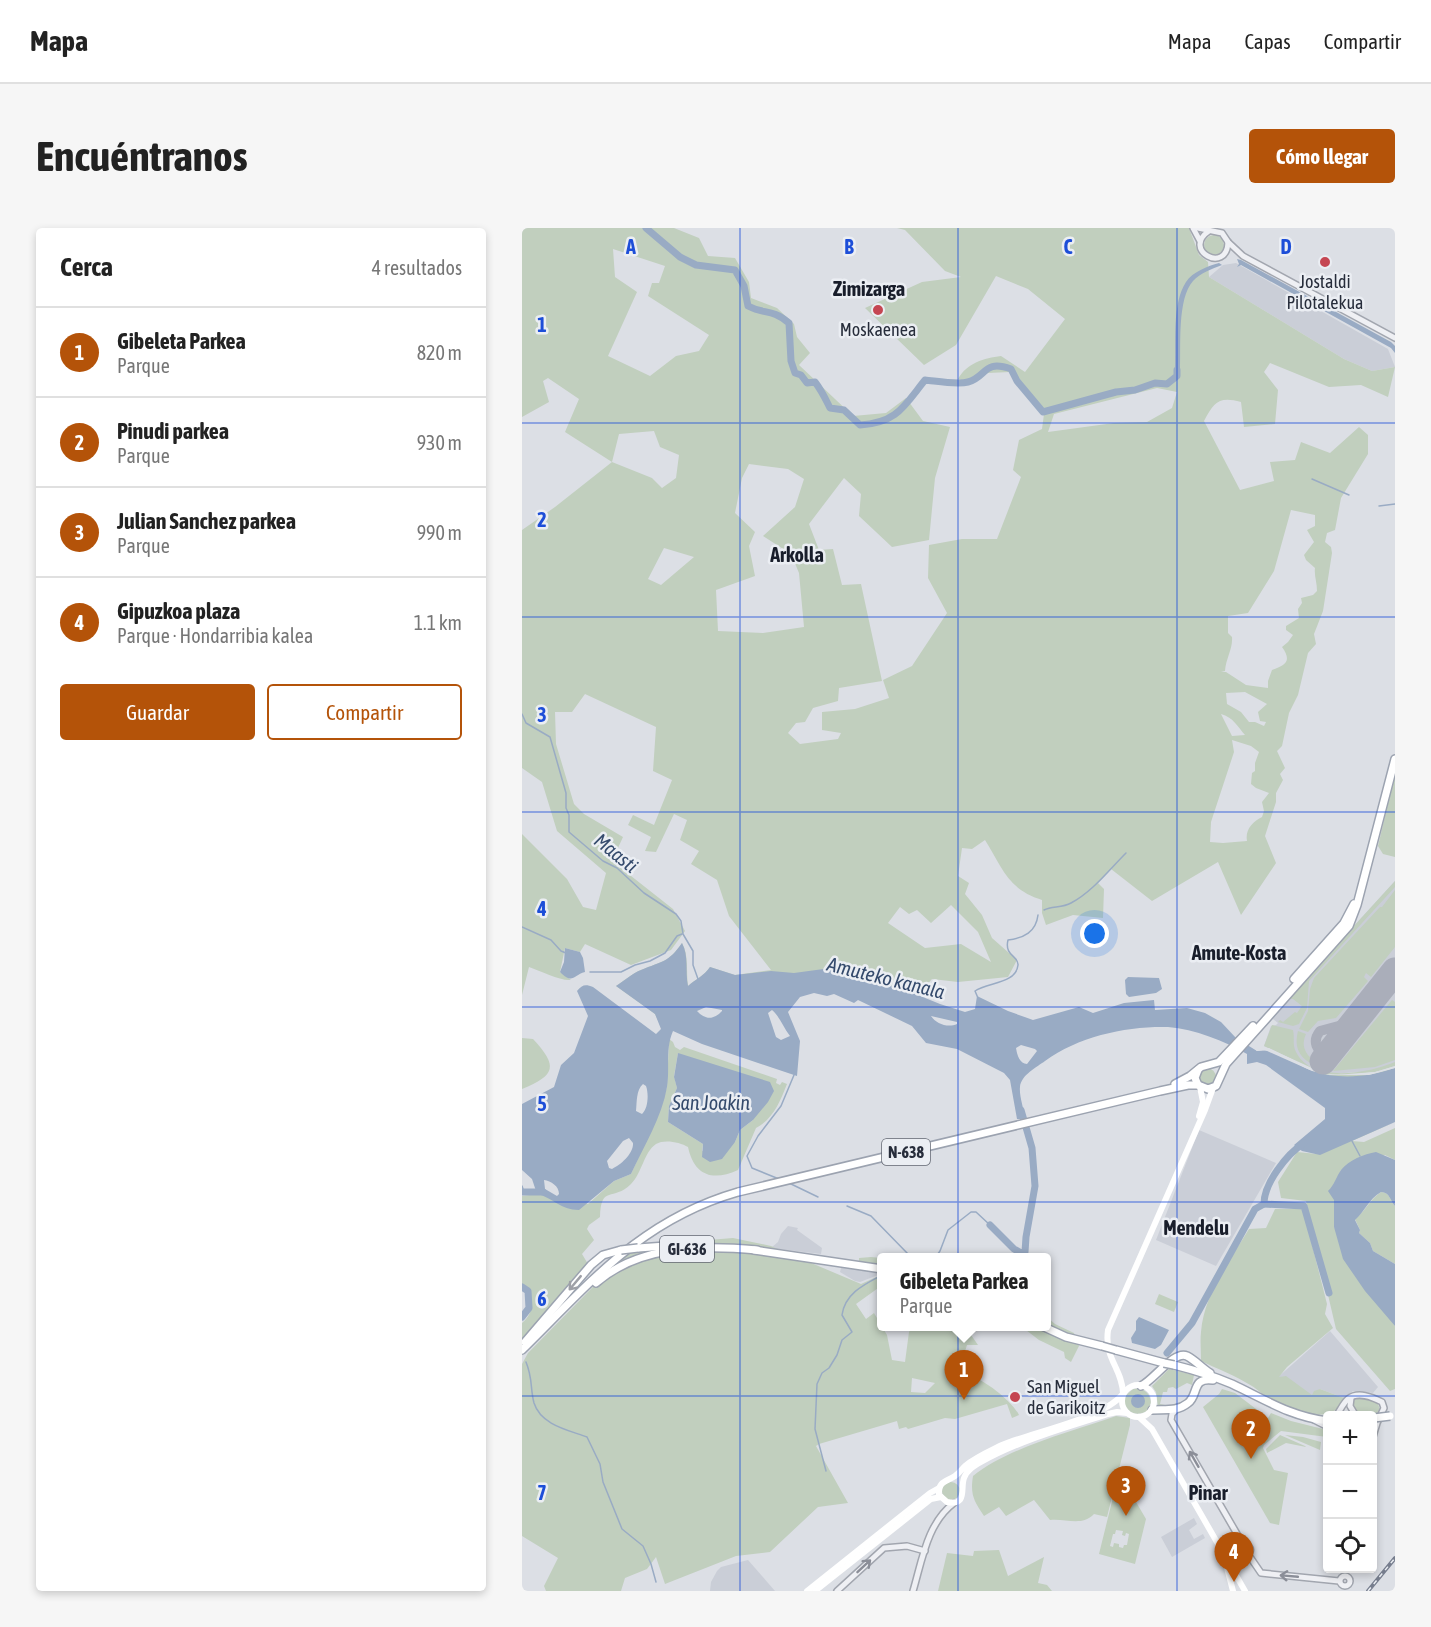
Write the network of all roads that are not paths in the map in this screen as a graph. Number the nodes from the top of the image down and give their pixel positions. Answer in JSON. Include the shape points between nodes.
{"nodes":[{"id":1,"x":1193,"y":228,"type":"edge"},
{"id":2,"x":1197,"y":228,"type":"edge"},
{"id":3,"x":1209,"y":231,"type":"junction"},
{"id":4,"x":1200,"y":241,"type":"junction"},
{"id":5,"x":1228,"y":242,"type":"junction"},
{"id":6,"x":1222,"y":256,"type":"junction"},
{"id":7,"x":1243,"y":256,"type":"junction"},
{"id":8,"x":1395,"y":338,"type":"edge"},
{"id":9,"x":1395,"y":759,"type":"edge"},
{"id":10,"x":1362,"y":882,"type":"junction"},
{"id":11,"x":1247,"y":1037,"type":"junction"},
{"id":12,"x":1230,"y":1055,"type":"junction"},
{"id":13,"x":1210,"y":1065,"type":"junction"},
{"id":14,"x":1198,"y":1070,"type":"junction"},
{"id":15,"x":1219,"y":1078,"type":"junction"},
{"id":16,"x":1199,"y":1086,"type":"junction"},
{"id":17,"x":1213,"y":1088,"type":"junction"},
{"id":18,"x":1160,"y":1091,"type":"junction"},
{"id":19,"x":1195,"y":1131,"type":"junction"},
{"id":20,"x":757,"y":1250,"type":"junction"},
{"id":21,"x":877,"y":1268,"type":"edge"},
{"id":22,"x":592,"y":1281,"type":"junction"},
{"id":23,"x":581,"y":1296,"type":"junction"},
{"id":24,"x":1051,"y":1330,"type":"edge"},
{"id":25,"x":522,"y":1345,"type":"edge"},
{"id":26,"x":522,"y":1350,"type":"edge"},
{"id":27,"x":522,"y":1356,"type":"edge"},
{"id":28,"x":1120,"y":1377,"type":"junction"},
{"id":29,"x":1223,"y":1380,"type":"junction"},
{"id":30,"x":1132,"y":1386,"type":"junction"},
{"id":31,"x":1141,"y":1386,"type":"junction"},
{"id":32,"x":1246,"y":1392,"type":"junction"},
{"id":33,"x":1123,"y":1394,"type":"junction"},
{"id":34,"x":1351,"y":1398,"type":"junction"},
{"id":35,"x":1177,"y":1409,"type":"junction"},
{"id":36,"x":1151,"y":1411,"type":"junction"},
{"id":37,"x":1340,"y":1411,"type":"edge"},
{"id":38,"x":1353,"y":1411,"type":"edge"},
{"id":39,"x":1127,"y":1413,"type":"junction"},
{"id":40,"x":1392,"y":1415,"type":"edge"},
{"id":41,"x":1139,"y":1417,"type":"junction"},
{"id":42,"x":1377,"y":1418,"type":"edge"},
{"id":43,"x":1313,"y":1420,"type":"junction"},
{"id":44,"x":1323,"y":1420,"type":"edge"},
{"id":45,"x":1377,"y":1421,"type":"edge"},
{"id":46,"x":1323,"y":1425,"type":"edge"},
{"id":47,"x":1152,"y":1429,"type":"junction"},
{"id":48,"x":950,"y":1478,"type":"junction"},
{"id":49,"x":963,"y":1487,"type":"junction"},
{"id":50,"x":939,"y":1488,"type":"junction"},
{"id":51,"x":942,"y":1499,"type":"junction"},
{"id":52,"x":954,"y":1503,"type":"junction"},
{"id":53,"x":944,"y":1511,"type":"junction"},
{"id":54,"x":925,"y":1551,"type":"junction"},
{"id":55,"x":1244,"y":1551,"type":"junction"},
{"id":56,"x":1224,"y":1554,"type":"junction"},
{"id":57,"x":1228,"y":1561,"type":"junction"},
{"id":58,"x":1344,"y":1573,"type":"edge"},
{"id":59,"x":1342,"y":1578,"type":"junction"},
{"id":60,"x":1345,"y":1589,"type":"edge"},
{"id":61,"x":807,"y":1591,"type":"edge"},
{"id":62,"x":815,"y":1591,"type":"edge"},
{"id":63,"x":837,"y":1591,"type":"edge"},
{"id":64,"x":913,"y":1591,"type":"edge"},
{"id":65,"x":1233,"y":1591,"type":"edge"},
{"id":66,"x":1245,"y":1591,"type":"edge"}],
"edges":[{"from":1,"to":4,"type":"street"},
{"from":2,"to":3,"type":"street"},
{"from":3,"to":4,"type":"street"},
{"from":3,"to":5,"type":"street","via":[[1222,233]]},
{"from":4,"to":6,"type":"street","via":[[1205,255]]},
{"from":5,"to":6,"type":"street"},
{"from":5,"to":7,"type":"street"},
{"from":6,"to":7,"type":"street"},
{"from":7,"to":8,"type":"street"},
{"from":9,"to":10,"type":"main road","number":"N-638"},
{"from":10,"to":11,"type":"main road","number":"N-638","via":[[1344,923]]},
{"from":10,"to":11,"type":"main road","number":"N-638","via":[[1349,926]]},
{"from":11,"to":12,"type":"main road","number":"N-638"},
{"from":12,"to":13,"type":"main road","number":"N-638"},
{"from":12,"to":15,"type":"main road","number":"N-638"},
{"from":13,"to":14,"type":"main road","number":"N-638"},
{"from":13,"to":15,"type":"main road"},
{"from":14,"to":16,"type":"main road","via":[[1195,1078]]},
{"from":14,"to":18,"type":"main road","number":"N-638"},
{"from":15,"to":17,"type":"main road","number":"N-638"},
{"from":16,"to":17,"type":"main road","number":"N-638"},
{"from":16,"to":18,"type":"main road","number":"N-638","via":[[1188,1084]]},
{"from":16,"to":19,"type":"main road","via":[[1203,1102]]},
{"from":17,"to":19,"type":"main road"},
{"from":18,"to":22,"type":"main road","number":"N-638","via":[[706,1202],[663,1223],[625,1250]]},
{"from":19,"to":28,"type":"main road","via":[[1108,1330],[1108,1351]]},
{"from":20,"to":21,"type":"main road","number":"GI-636"},
{"from":20,"to":23,"type":"main road","number":"GI-636","via":[[703,1247],[654,1255],[609,1272]]},
{"from":20,"to":25,"type":"main road","number":"GI-636","one_way":true,"bridge":true,"via":[[697,1243],[603,1255]]},
{"from":22,"to":23,"type":"main road","number":"N-638"},
{"from":22,"to":26,"type":"main road","number":"N-638"},
{"from":23,"to":27,"type":"main road","number":"GI-636"},
{"from":24,"to":29,"type":"main road","bridge":true},
{"from":28,"to":30,"type":"main road"},
{"from":28,"to":33,"type":"main road"},
{"from":29,"to":31,"type":"main road","via":[[1180,1355]]},
{"from":29,"to":32,"type":"main road"},
{"from":30,"to":31,"type":"main road"},
{"from":30,"to":33,"type":"main road"},
{"from":31,"to":36,"type":"main road","via":[[1153,1395]]},
{"from":32,"to":35,"type":"main road","via":[[1206,1380],[1197,1385],[1190,1402]]},
{"from":32,"to":43,"type":"main road","via":[[1283,1411]]},
{"from":33,"to":39,"type":"main road","via":[[1122,1407]]},
{"from":33,"to":48,"type":"main road","via":[[1114,1403],[1085,1417],[1000,1446]]},
{"from":34,"to":37,"type":"street"},
{"from":34,"to":38,"type":"street"},
{"from":34,"to":42,"type":"street","via":[[1362,1395],[1382,1402],[1384,1408]]},
{"from":35,"to":36,"type":"main road"},
{"from":55,"to":35,"type":"street","one_way":true,"via":[[1171,1420]]},
{"from":36,"to":41,"type":"main road"},
{"from":36,"to":47,"type":"main road"},
{"from":39,"to":41,"type":"main road"},
{"from":39,"to":49,"type":"main road","via":[[1108,1414],[1003,1451],[970,1469]]},
{"from":40,"to":45,"type":"main road","bridge":true},
{"from":41,"to":47,"type":"main road"},
{"from":43,"to":44,"type":"main road"},
{"from":43,"to":46,"type":"street"},
{"from":47,"to":56,"type":"main road"},
{"from":48,"to":49,"type":"main road"},
{"from":48,"to":50,"type":"main road"},
{"from":49,"to":52,"type":"main road","via":[[962,1497]]},
{"from":50,"to":51,"type":"main road"},
{"from":50,"to":61,"type":"main road"},
{"from":51,"to":52,"type":"main road"},
{"from":51,"to":53,"type":"street"},
{"from":51,"to":62,"type":"main road","via":[[931,1499]]},
{"from":52,"to":53,"type":"street"},
{"from":53,"to":54,"type":"street"},
{"from":63,"to":54,"type":"street","one_way":true,"via":[[880,1551],[893,1546]]},
{"from":54,"to":64,"type":"street"},
{"from":55,"to":57,"type":"street"},
{"from":59,"to":55,"type":"street","one_way":true,"via":[[1261,1573]]},
{"from":56,"to":57,"type":"main road"},
{"from":56,"to":65,"type":"main road"},
{"from":57,"to":66,"type":"main road"},
{"from":58,"to":59,"type":"street"},
{"from":59,"to":60,"type":"street","via":[[1350,1580]]}]}
